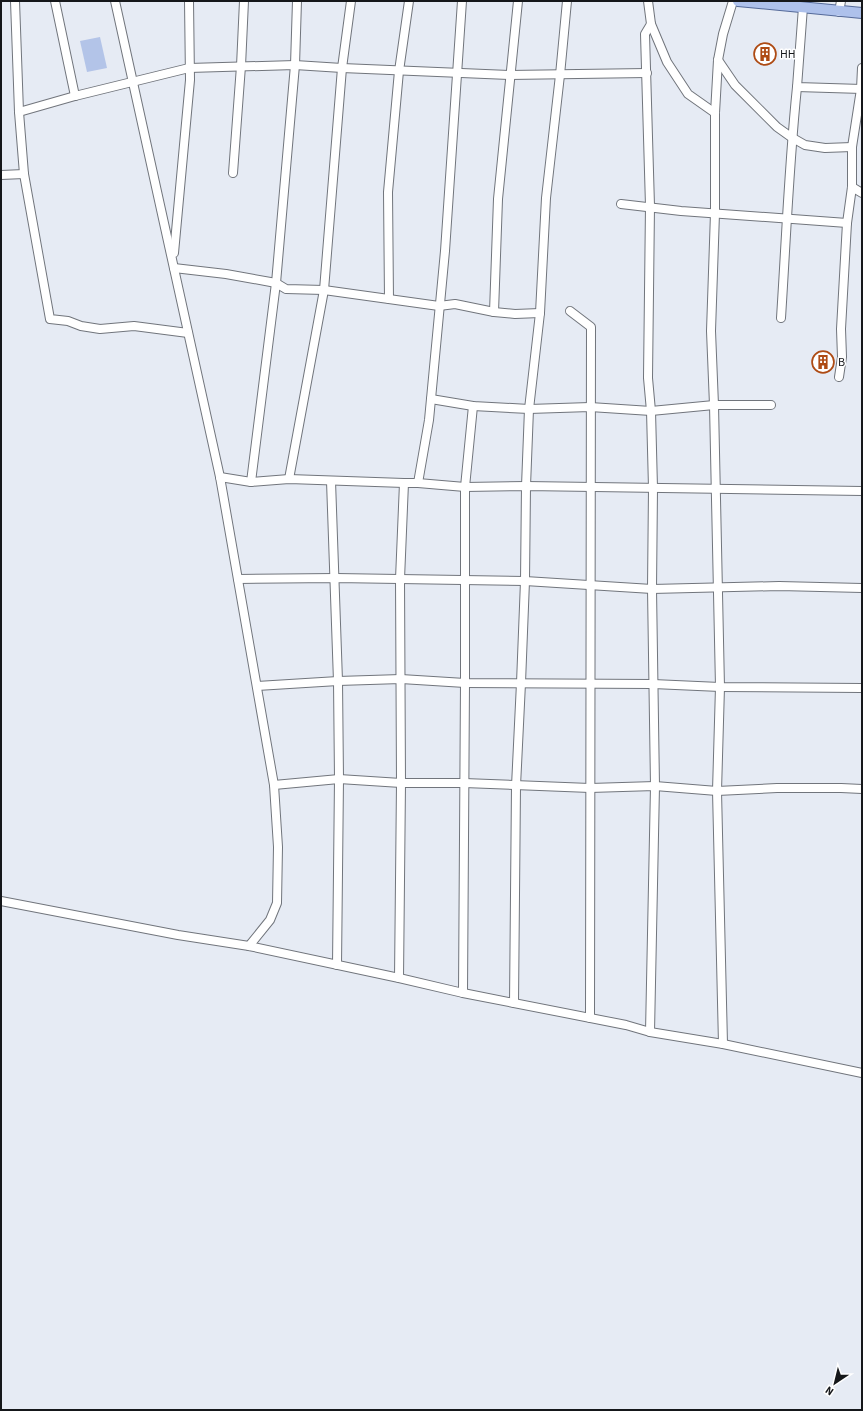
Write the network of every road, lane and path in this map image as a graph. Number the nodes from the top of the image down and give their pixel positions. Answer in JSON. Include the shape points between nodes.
{"nodes":[{"id":1,"x":15,"y":1,"type":"edge"},
{"id":2,"x":55,"y":1,"type":"edge"},
{"id":3,"x":115,"y":1,"type":"edge"},
{"id":4,"x":189,"y":1,"type":"edge"},
{"id":5,"x":244,"y":1,"type":"edge"},
{"id":6,"x":297,"y":1,"type":"edge"},
{"id":7,"x":351,"y":1,"type":"edge"},
{"id":8,"x":409,"y":1,"type":"edge"},
{"id":9,"x":462,"y":1,"type":"edge"},
{"id":10,"x":518,"y":1,"type":"edge"},
{"id":11,"x":567,"y":1,"type":"edge"},
{"id":12,"x":648,"y":1,"type":"edge"},
{"id":13,"x":733,"y":1,"type":"edge"},
{"id":14,"x":738,"y":1,"type":"edge"},
{"id":15,"x":841,"y":1,"type":"edge"},
{"id":16,"x":793,"y":4,"type":"edge"},
{"id":17,"x":803,"y":7,"type":"junction"},
{"id":18,"x":839,"y":12,"type":"junction"},
{"id":19,"x":862,"y":14,"type":"edge"},
{"id":20,"x":651,"y":24,"type":"junction"},
{"id":21,"x":718,"y":60,"type":"junction"},
{"id":22,"x":295,"y":64,"type":"junction"},
{"id":23,"x":241,"y":66,"type":"junction"},
{"id":24,"x":189,"y":68,"type":"junction"},
{"id":25,"x":342,"y":68,"type":"junction"},
{"id":26,"x":862,"y":68,"type":"edge"},
{"id":27,"x":399,"y":71,"type":"junction"},
{"id":28,"x":647,"y":72,"type":"junction"},
{"id":29,"x":457,"y":73,"type":"junction"},
{"id":30,"x":510,"y":75,"type":"junction"},
{"id":31,"x":560,"y":75,"type":"junction"},
{"id":32,"x":133,"y":82,"type":"junction"},
{"id":33,"x":797,"y":87,"type":"junction"},
{"id":34,"x":861,"y":89,"type":"edge"},
{"id":35,"x":75,"y":96,"type":"junction"},
{"id":36,"x":19,"y":112,"type":"junction"},
{"id":37,"x":715,"y":113,"type":"junction"},
{"id":38,"x":792,"y":137,"type":"junction"},
{"id":39,"x":852,"y":148,"type":"junction"},
{"id":40,"x":233,"y":173,"type":"dead end"},
{"id":41,"x":24,"y":174,"type":"junction"},
{"id":42,"x":1,"y":175,"type":"edge"},
{"id":43,"x":852,"y":187,"type":"junction"},
{"id":44,"x":862,"y":193,"type":"edge"},
{"id":45,"x":621,"y":204,"type":"dead end"},
{"id":46,"x":650,"y":206,"type":"junction"},
{"id":47,"x":715,"y":213,"type":"junction"},
{"id":48,"x":788,"y":219,"type":"junction"},
{"id":49,"x":847,"y":223,"type":"junction"},
{"id":50,"x":174,"y":265,"type":"junction"},
{"id":51,"x":276,"y":283,"type":"junction"},
{"id":52,"x":324,"y":290,"type":"junction"},
{"id":53,"x":389,"y":299,"type":"junction"},
{"id":54,"x":440,"y":306,"type":"junction"},
{"id":55,"x":570,"y":311,"type":"dead end"},
{"id":56,"x":494,"y":312,"type":"junction"},
{"id":57,"x":540,"y":313,"type":"junction"},
{"id":58,"x":781,"y":318,"type":"dead end"},
{"id":59,"x":188,"y":333,"type":"junction"},
{"id":60,"x":839,"y":377,"type":"dead end"},
{"id":61,"x":431,"y":399,"type":"junction"},
{"id":62,"x":714,"y":405,"type":"junction"},
{"id":63,"x":771,"y":405,"type":"dead end"},
{"id":64,"x":473,"y":406,"type":"junction"},
{"id":65,"x":590,"y":407,"type":"junction"},
{"id":66,"x":529,"y":409,"type":"junction"},
{"id":67,"x":651,"y":411,"type":"junction"},
{"id":68,"x":220,"y":477,"type":"junction"},
{"id":69,"x":289,"y":479,"type":"junction"},
{"id":70,"x":331,"y":481,"type":"junction"},
{"id":71,"x":251,"y":482,"type":"junction"},
{"id":72,"x":404,"y":483,"type":"junction"},
{"id":73,"x":418,"y":483,"type":"junction"},
{"id":74,"x":526,"y":486,"type":"junction"},
{"id":75,"x":465,"y":487,"type":"junction"},
{"id":76,"x":591,"y":487,"type":"junction"},
{"id":77,"x":653,"y":488,"type":"junction"},
{"id":78,"x":715,"y":489,"type":"junction"},
{"id":79,"x":862,"y":491,"type":"edge"},
{"id":80,"x":336,"y":578,"type":"junction"},
{"id":81,"x":400,"y":579,"type":"junction"},
{"id":82,"x":238,"y":580,"type":"junction"},
{"id":83,"x":465,"y":580,"type":"junction"},
{"id":84,"x":524,"y":581,"type":"junction"},
{"id":85,"x":590,"y":586,"type":"junction"},
{"id":86,"x":717,"y":586,"type":"junction"},
{"id":87,"x":862,"y":588,"type":"edge"},
{"id":88,"x":652,"y":589,"type":"junction"},
{"id":89,"x":401,"y":679,"type":"junction"},
{"id":90,"x":338,"y":681,"type":"junction"},
{"id":91,"x":465,"y":683,"type":"junction"},
{"id":92,"x":521,"y":683,"type":"junction"},
{"id":93,"x":653,"y":684,"type":"junction"},
{"id":94,"x":590,"y":685,"type":"junction"},
{"id":95,"x":257,"y":686,"type":"junction"},
{"id":96,"x":720,"y":687,"type":"junction"},
{"id":97,"x":862,"y":688,"type":"edge"},
{"id":98,"x":339,"y":779,"type":"junction"},
{"id":99,"x":401,"y":783,"type":"junction"},
{"id":100,"x":464,"y":783,"type":"junction"},
{"id":101,"x":274,"y":785,"type":"junction"},
{"id":102,"x":516,"y":786,"type":"junction"},
{"id":103,"x":655,"y":786,"type":"junction"},
{"id":104,"x":590,"y":788,"type":"junction"},
{"id":105,"x":862,"y":789,"type":"edge"},
{"id":106,"x":717,"y":791,"type":"junction"},
{"id":107,"x":1,"y":901,"type":"edge"},
{"id":108,"x":249,"y":946,"type":"junction"},
{"id":109,"x":336,"y":965,"type":"junction"},
{"id":110,"x":399,"y":978,"type":"junction"},
{"id":111,"x":463,"y":993,"type":"junction"},
{"id":112,"x":514,"y":1003,"type":"junction"},
{"id":113,"x":590,"y":1018,"type":"junction"},
{"id":114,"x":650,"y":1032,"type":"junction"},
{"id":115,"x":723,"y":1044,"type":"junction"},
{"id":116,"x":862,"y":1073,"type":"edge"}],
"edges":[{"from":1,"to":36,"type":"street"},
{"from":2,"to":35,"type":"street"},
{"from":3,"to":32,"type":"street"},
{"from":4,"to":24,"type":"street"},
{"from":5,"to":23,"type":"street"},
{"from":6,"to":22,"type":"street"},
{"from":7,"to":25,"type":"street"},
{"from":8,"to":27,"type":"street"},
{"from":9,"to":29,"type":"street"},
{"from":10,"to":30,"type":"street"},
{"from":11,"to":31,"type":"street"},
{"from":12,"to":20,"type":"street"},
{"from":13,"to":21,"type":"street"},
{"from":14,"to":16,"type":"main road"},
{"from":15,"to":18,"type":"street"},
{"from":16,"to":17,"type":"main road"},
{"from":17,"to":18,"type":"main road"},
{"from":17,"to":33,"type":"street"},
{"from":18,"to":19,"type":"main road"},
{"from":20,"to":28,"type":"street","via":[[646,34]]},
{"from":20,"to":37,"type":"street","via":[[667,62],[688,94]]},
{"from":21,"to":37,"type":"street"},
{"from":21,"to":38,"type":"street","via":[[735,85],[777,127]]},
{"from":22,"to":23,"type":"street"},
{"from":22,"to":25,"type":"street"},
{"from":22,"to":51,"type":"street"},
{"from":23,"to":24,"type":"street"},
{"from":23,"to":40,"type":"street"},
{"from":24,"to":32,"type":"street"},
{"from":24,"to":50,"type":"street"},
{"from":25,"to":27,"type":"street"},
{"from":25,"to":52,"type":"street"},
{"from":26,"to":34,"type":"street"},
{"from":27,"to":29,"type":"street"},
{"from":27,"to":53,"type":"street","via":[[388,192]]},
{"from":28,"to":31,"type":"street"},
{"from":28,"to":46,"type":"street"},
{"from":29,"to":30,"type":"street"},
{"from":29,"to":54,"type":"street"},
{"from":30,"to":31,"type":"street"},
{"from":30,"to":56,"type":"street","via":[[498,199]]},
{"from":31,"to":57,"type":"street","via":[[546,198]]},
{"from":32,"to":35,"type":"street"},
{"from":32,"to":50,"type":"street"},
{"from":33,"to":34,"type":"street"},
{"from":33,"to":38,"type":"street"},
{"from":34,"to":39,"type":"street"},
{"from":35,"to":36,"type":"street"},
{"from":36,"to":41,"type":"street"},
{"from":37,"to":47,"type":"street"},
{"from":38,"to":39,"type":"street","via":[[805,145]]},
{"from":38,"to":48,"type":"street"},
{"from":39,"to":43,"type":"street"},
{"from":41,"to":42,"type":"street"},
{"from":41,"to":59,"type":"street","via":[[50,319],[100,328],[134,326]]},
{"from":43,"to":44,"type":"street"},
{"from":43,"to":49,"type":"street"},
{"from":45,"to":46,"type":"street"},
{"from":46,"to":47,"type":"street"},
{"from":46,"to":67,"type":"street","via":[[648,378]]},
{"from":47,"to":48,"type":"street"},
{"from":47,"to":62,"type":"street","via":[[711,331]]},
{"from":48,"to":49,"type":"street"},
{"from":48,"to":58,"type":"street"},
{"from":49,"to":60,"type":"street","via":[[841,329],[842,358]]},
{"from":50,"to":51,"type":"street"},
{"from":50,"to":59,"type":"street"},
{"from":51,"to":52,"type":"street","via":[[286,289]]},
{"from":51,"to":71,"type":"street"},
{"from":52,"to":53,"type":"street"},
{"from":52,"to":69,"type":"street"},
{"from":53,"to":54,"type":"street"},
{"from":54,"to":56,"type":"street","via":[[455,304]]},
{"from":54,"to":61,"type":"street"},
{"from":55,"to":65,"type":"street","via":[[591,327]]},
{"from":56,"to":57,"type":"street"},
{"from":57,"to":66,"type":"street"},
{"from":59,"to":68,"type":"street"},
{"from":61,"to":64,"type":"street"},
{"from":61,"to":73,"type":"street"},
{"from":62,"to":63,"type":"street"},
{"from":62,"to":67,"type":"street"},
{"from":62,"to":78,"type":"street"},
{"from":64,"to":66,"type":"street"},
{"from":64,"to":75,"type":"street"},
{"from":65,"to":66,"type":"street"},
{"from":65,"to":67,"type":"street"},
{"from":65,"to":76,"type":"street"},
{"from":66,"to":74,"type":"street"},
{"from":67,"to":77,"type":"street"},
{"from":68,"to":71,"type":"street"},
{"from":68,"to":82,"type":"street"},
{"from":69,"to":70,"type":"street"},
{"from":69,"to":71,"type":"street"},
{"from":70,"to":72,"type":"street"},
{"from":70,"to":80,"type":"street"},
{"from":72,"to":73,"type":"street"},
{"from":72,"to":81,"type":"street"},
{"from":73,"to":75,"type":"street"},
{"from":74,"to":75,"type":"street"},
{"from":74,"to":76,"type":"street"},
{"from":74,"to":84,"type":"street"},
{"from":75,"to":83,"type":"street"},
{"from":76,"to":77,"type":"street"},
{"from":76,"to":85,"type":"street"},
{"from":77,"to":78,"type":"street"},
{"from":77,"to":88,"type":"street"},
{"from":78,"to":79,"type":"street"},
{"from":78,"to":86,"type":"street"},
{"from":80,"to":81,"type":"street"},
{"from":80,"to":82,"type":"street"},
{"from":80,"to":90,"type":"street"},
{"from":81,"to":83,"type":"street"},
{"from":81,"to":89,"type":"street"},
{"from":82,"to":95,"type":"street"},
{"from":83,"to":84,"type":"street"},
{"from":83,"to":91,"type":"street"},
{"from":84,"to":85,"type":"street"},
{"from":84,"to":92,"type":"street"},
{"from":85,"to":88,"type":"street"},
{"from":85,"to":94,"type":"street"},
{"from":86,"to":87,"type":"street"},
{"from":86,"to":88,"type":"street"},
{"from":86,"to":96,"type":"street"},
{"from":88,"to":93,"type":"street"},
{"from":89,"to":90,"type":"street"},
{"from":89,"to":91,"type":"street"},
{"from":89,"to":99,"type":"street"},
{"from":90,"to":95,"type":"street"},
{"from":90,"to":98,"type":"street"},
{"from":91,"to":92,"type":"street"},
{"from":91,"to":100,"type":"street"},
{"from":92,"to":94,"type":"street"},
{"from":92,"to":102,"type":"street"},
{"from":93,"to":94,"type":"street"},
{"from":93,"to":96,"type":"street"},
{"from":93,"to":103,"type":"street"},
{"from":94,"to":104,"type":"street"},
{"from":95,"to":101,"type":"street"},
{"from":96,"to":97,"type":"street"},
{"from":96,"to":106,"type":"street"},
{"from":98,"to":99,"type":"street"},
{"from":98,"to":101,"type":"street"},
{"from":98,"to":109,"type":"street"},
{"from":99,"to":100,"type":"street"},
{"from":99,"to":110,"type":"street"},
{"from":100,"to":102,"type":"street"},
{"from":100,"to":111,"type":"street"},
{"from":101,"to":108,"type":"street","via":[[278,847],[277,903],[270,920]]},
{"from":102,"to":104,"type":"street"},
{"from":102,"to":112,"type":"street"},
{"from":103,"to":104,"type":"street"},
{"from":103,"to":106,"type":"street"},
{"from":103,"to":114,"type":"street"},
{"from":104,"to":113,"type":"street"},
{"from":105,"to":106,"type":"street","via":[[777,788]]},
{"from":106,"to":115,"type":"street"},
{"from":107,"to":108,"type":"street"},
{"from":108,"to":109,"type":"street"},
{"from":109,"to":110,"type":"street"},
{"from":110,"to":111,"type":"street"},
{"from":111,"to":112,"type":"street"},
{"from":112,"to":113,"type":"street"},
{"from":113,"to":114,"type":"street"},
{"from":114,"to":115,"type":"street"},
{"from":115,"to":116,"type":"street"}]}
